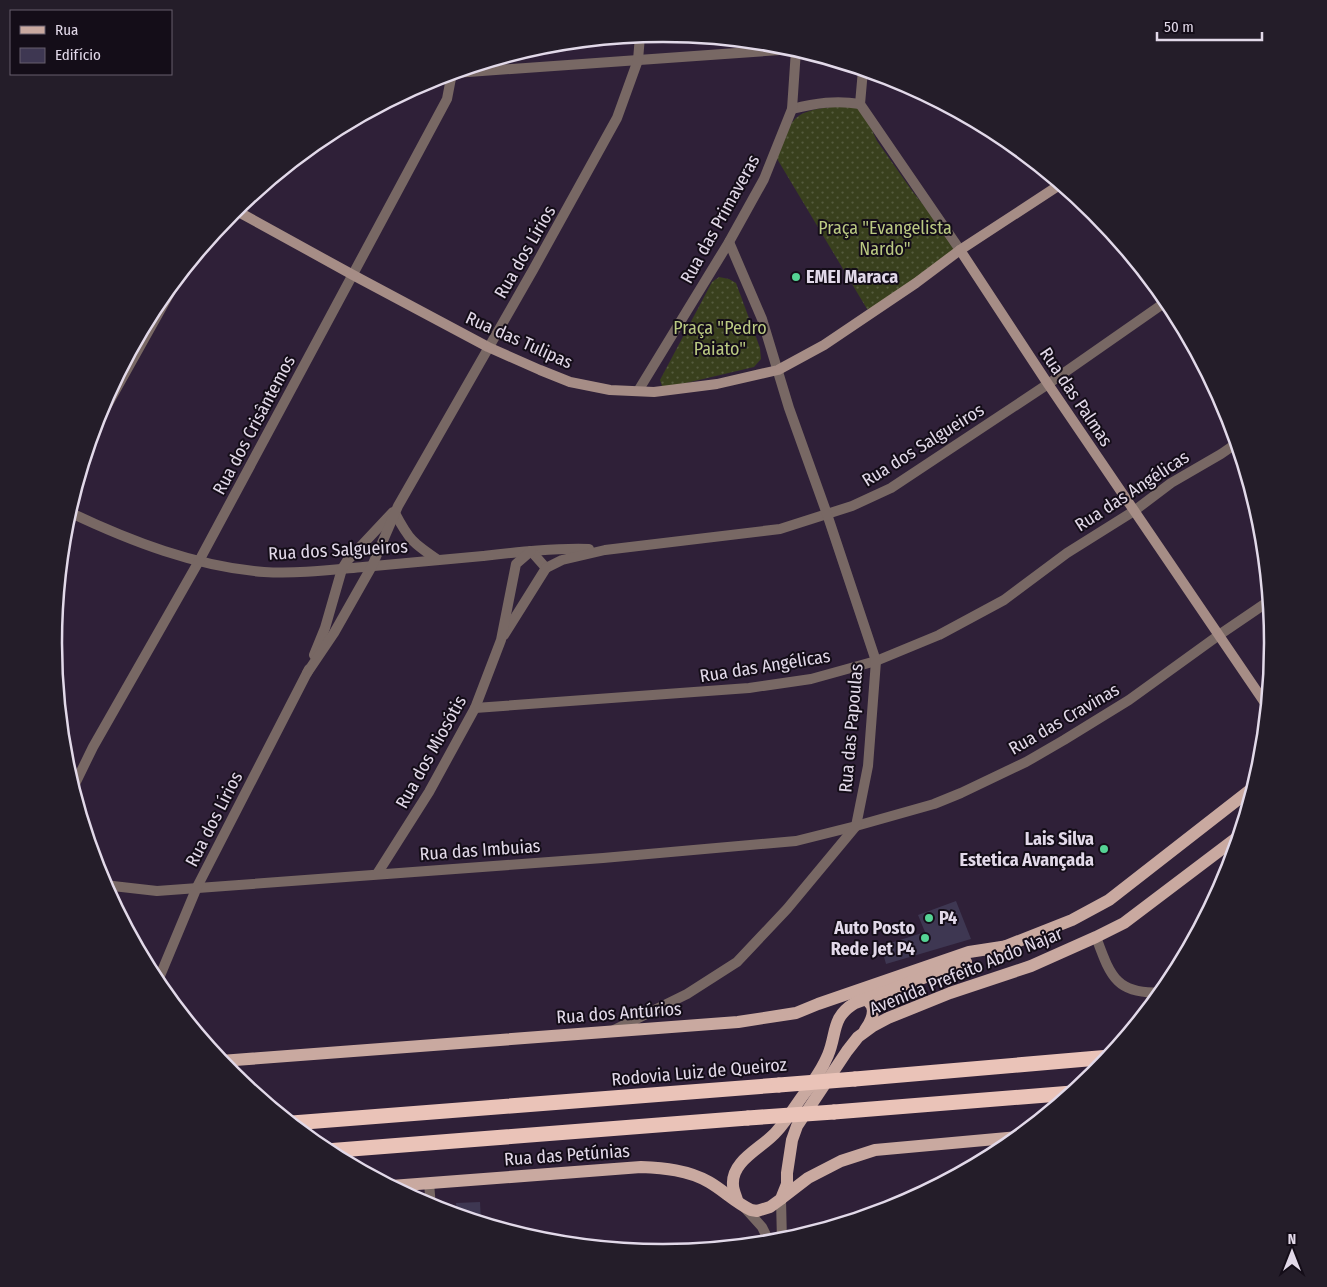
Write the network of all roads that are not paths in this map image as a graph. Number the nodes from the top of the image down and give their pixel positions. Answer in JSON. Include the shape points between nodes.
{"nodes":[{"id":1,"x":639,"y":43,"type":"edge"},
{"id":2,"x":763,"y":51,"type":"edge"},
{"id":3,"x":795,"y":57,"type":"edge"},
{"id":4,"x":638,"y":60,"type":"junction"},
{"id":5,"x":480,"y":71,"type":"edge"},
{"id":6,"x":863,"y":76,"type":"edge"},
{"id":7,"x":451,"y":81,"type":"edge"},
{"id":8,"x":860,"y":104,"type":"junction"},
{"id":9,"x":792,"y":109,"type":"junction"},
{"id":10,"x":1055,"y":188,"type":"edge"},
{"id":11,"x":243,"y":215,"type":"edge"},
{"id":12,"x":729,"y":242,"type":"junction"},
{"id":13,"x":960,"y":250,"type":"junction"},
{"id":14,"x":353,"y":275,"type":"junction"},
{"id":15,"x":1160,"y":306,"type":"edge"},
{"id":16,"x":488,"y":347,"type":"junction"},
{"id":17,"x":778,"y":370,"type":"junction"},
{"id":18,"x":1048,"y":384,"type":"junction"},
{"id":19,"x":638,"y":391,"type":"junction"},
{"id":20,"x":1231,"y":446,"type":"edge"},
{"id":21,"x":397,"y":510,"type":"junction"},
{"id":22,"x":1134,"y":511,"type":"junction"},
{"id":23,"x":827,"y":514,"type":"junction"},
{"id":24,"x":76,"y":515,"type":"edge"},
{"id":25,"x":605,"y":550,"type":"junction"},
{"id":26,"x":531,"y":551,"type":"junction"},
{"id":27,"x":438,"y":560,"type":"junction"},
{"id":28,"x":199,"y":561,"type":"junction"},
{"id":29,"x":372,"y":566,"type":"junction"},
{"id":30,"x":546,"y":568,"type":"junction"},
{"id":31,"x":342,"y":569,"type":"junction"},
{"id":32,"x":1263,"y":605,"type":"edge"},
{"id":33,"x":1219,"y":635,"type":"junction"},
{"id":34,"x":501,"y":640,"type":"junction"},
{"id":35,"x":876,"y":661,"type":"junction"},
{"id":36,"x":307,"y":673,"type":"junction"},
{"id":37,"x":1261,"y":698,"type":"edge"},
{"id":38,"x":475,"y":708,"type":"junction"},
{"id":39,"x":78,"y":778,"type":"edge"},
{"id":40,"x":1245,"y":794,"type":"edge"},
{"id":41,"x":856,"y":826,"type":"junction"},
{"id":42,"x":1231,"y":842,"type":"edge"},
{"id":43,"x":377,"y":874,"type":"junction"},
{"id":44,"x":114,"y":886,"type":"edge"},
{"id":45,"x":197,"y":887,"type":"junction"},
{"id":46,"x":1096,"y":937,"type":"junction"},
{"id":47,"x":1008,"y":946,"type":"junction"},
{"id":48,"x":161,"y":973,"type":"edge"},
{"id":49,"x":1152,"y":992,"type":"edge"},
{"id":50,"x":840,"y":997,"type":"junction"},
{"id":51,"x":866,"y":999,"type":"junction"},
{"id":52,"x":611,"y":1031,"type":"junction"},
{"id":53,"x":858,"y":1037,"type":"junction"},
{"id":54,"x":1099,"y":1057,"type":"edge"},
{"id":55,"x":231,"y":1060,"type":"edge"},
{"id":56,"x":1061,"y":1094,"type":"edge"},
{"id":57,"x":301,"y":1122,"type":"edge"},
{"id":58,"x":1003,"y":1138,"type":"edge"},
{"id":59,"x":341,"y":1150,"type":"edge"},
{"id":60,"x":429,"y":1183,"type":"junction"},
{"id":61,"x":403,"y":1185,"type":"edge"},
{"id":62,"x":430,"y":1197,"type":"edge"},
{"id":63,"x":781,"y":1199,"type":"junction"},
{"id":64,"x":740,"y":1203,"type":"junction"},
{"id":65,"x":782,"y":1233,"type":"edge"},
{"id":66,"x":766,"y":1235,"type":"edge"}],
"edges":[{"from":1,"to":4,"type":"street","name":"Rua dos Lírios"},
{"from":2,"to":4,"type":"street"},
{"from":3,"to":9,"type":"street","name":"Rua das Primaveras"},
{"from":4,"to":5,"type":"street"},
{"from":4,"to":16,"type":"street","name":"Rua dos Lírios","via":[[617,118]]},
{"from":6,"to":8,"type":"street"},
{"from":7,"to":14,"type":"street","name":"Rua dos Crisântemos","via":[[447,99]]},
{"from":8,"to":9,"type":"street","via":[[843,101]]},
{"from":8,"to":13,"type":"street","name":"Rua das Palmas"},
{"from":9,"to":12,"type":"street","name":"Rua das Primaveras","via":[[764,178]]},
{"from":10,"to":13,"type":"main road","name":"Rua das Tulipas"},
{"from":11,"to":14,"type":"main road","name":"Rua das Tulipas"},
{"from":12,"to":17,"type":"street","name":"Rua das Papoulas","via":[[762,318]]},
{"from":12,"to":19,"type":"street","name":"Rua das Primaveras"},
{"from":13,"to":17,"type":"main road","name":"Rua das Tulipas","via":[[824,345]]},
{"from":13,"to":18,"type":"main road","name":"Rua das Palmas"},
{"from":14,"to":16,"type":"main road","name":"Rua das Tulipas"},
{"from":14,"to":28,"type":"street","name":"Rua dos Crisântemos"},
{"from":15,"to":18,"type":"street","name":"Rua dos Salgueiros"},
{"from":16,"to":19,"type":"main road","name":"Rua das Tulipas","via":[[570,382],[610,390]]},
{"from":16,"to":21,"type":"street","name":"Rua dos Lírios"},
{"from":17,"to":19,"type":"main road","name":"Rua das Tulipas","via":[[716,384]]},
{"from":17,"to":23,"type":"street","name":"Rua das Papoulas"},
{"from":18,"to":22,"type":"main road","name":"Rua das Palmas"},
{"from":18,"to":23,"type":"street","name":"Rua dos Salgueiros","via":[[891,488]]},
{"from":20,"to":22,"type":"street","name":"Rua das Angélicas","via":[[1170,483]]},
{"from":21,"to":27,"type":"street","name":"Rua dos Salgueiros","via":[[406,534],[415,545]]},
{"from":21,"to":29,"type":"street","name":"Rua dos Lírios"},
{"from":21,"to":31,"type":"street","name":"Rua dos Lírios"},
{"from":22,"to":33,"type":"main road","name":"Rua das Palmas"},
{"from":22,"to":35,"type":"street","name":"Rua das Angélicas","via":[[1066,553],[1004,600],[939,635]]},
{"from":23,"to":25,"type":"street","name":"Rua dos Salgueiros","via":[[780,529]]},
{"from":23,"to":35,"type":"street","name":"Rua das Papoulas"},
{"from":24,"to":28,"type":"street","name":"Rua dos Salgueiros","via":[[147,545]]},
{"from":25,"to":26,"type":"street","name":"Rua dos Salgueiros"},
{"from":25,"to":30,"type":"street","name":"Rua dos Salgueiros","via":[[562,560]]},
{"from":26,"to":27,"type":"street","name":"Rua dos Salgueiros"},
{"from":26,"to":30,"type":"street"},
{"from":26,"to":34,"type":"street","name":"Rua dos Miosótis","via":[[516,564]]},
{"from":27,"to":29,"type":"street","name":"Rua dos Salgueiros"},
{"from":28,"to":31,"type":"street","name":"Rua dos Salgueiros","via":[[265,572]]},
{"from":28,"to":39,"type":"street","name":"Rua dos Crisântemos"},
{"from":29,"to":31,"type":"street","name":"Rua dos Salgueiros"},
{"from":29,"to":36,"type":"street","name":"Rua dos Lírios"},
{"from":30,"to":34,"type":"street","name":"Rua dos Miosótis"},
{"from":31,"to":36,"type":"street","name":"Rua dos Lírios","via":[[325,628]]},
{"from":32,"to":33,"type":"street","name":"Rua das Cravinas"},
{"from":33,"to":37,"type":"main road","name":"Rua das Palmas"},
{"from":33,"to":41,"type":"street","name":"Rua das Cravinas","via":[[1129,700],[1026,762],[934,804]]},
{"from":34,"to":38,"type":"street","name":"Rua dos Miosótis"},
{"from":35,"to":38,"type":"street","name":"Rua das Angélicas","via":[[811,679],[749,688]]},
{"from":35,"to":41,"type":"street","name":"Rua das Papoulas","via":[[868,766]]},
{"from":36,"to":45,"type":"street","name":"Rua dos Lírios"},
{"from":38,"to":43,"type":"street","name":"Rua dos Miosótis","via":[[424,800]]},
{"from":40,"to":47,"type":"main road","name":"Avenida Prefeito Abdo Najar","via":[[1109,900],[1072,920]]},
{"from":41,"to":43,"type":"street","name":"Rua das Imbuias","via":[[796,841]]},
{"from":41,"to":52,"type":"street","name":"Rua das Papoulas","via":[[787,909],[737,962],[688,994]]},
{"from":42,"to":46,"type":"main road","name":"Avenida Prefeito Abdo Najar","via":[[1124,922]]},
{"from":43,"to":45,"type":"street","name":"Rua das Imbuias"},
{"from":44,"to":45,"type":"street","name":"Rua das Imbuias","via":[[157,890]]},
{"from":45,"to":48,"type":"street","name":"Rua dos Lírios"},
{"from":46,"to":49,"type":"street","via":[[1112,977],[1128,989]]},
{"from":46,"to":53,"type":"main road","name":"Avenida Prefeito Abdo Najar","via":[[1031,966],[888,1018]]},
{"from":47,"to":50,"type":"main road","name":"Rua dos Antúrios","via":[[969,952]]},
{"from":47,"to":51,"type":"main road","name":"Avenida Prefeito Abdo Najar"},
{"from":50,"to":51,"type":"main road"},
{"from":50,"to":52,"type":"main road","name":"Rua dos Antúrios","via":[[796,1013],[738,1022]]},
{"from":51,"to":53,"type":"main road","via":[[873,1015]]},
{"from":51,"to":64,"type":"main road","name":"Avenida Prefeito Abdo Najar","via":[[843,1011],[822,1069],[778,1130],[740,1164],[733,1185]]},
{"from":52,"to":55,"type":"main road","name":"Rua dos Antúrios"},
{"from":53,"to":63,"type":"main road","name":"Avenida Prefeito Abdo Najar","via":[[797,1126],[792,1140],[787,1184]]},
{"from":54,"to":57,"type":"highway","name":"Rodovia Luiz de Queiroz","bridge":true},
{"from":56,"to":59,"type":"highway","bridge":true},
{"from":58,"to":63,"type":"main road","via":[[875,1150],[841,1161],[808,1178]]},
{"from":60,"to":61,"type":"main road","name":"Rua das Petúnias"},
{"from":60,"to":62,"type":"street"},
{"from":60,"to":64,"type":"main road","name":"Rua das Petúnias","via":[[640,1167],[666,1168],[708,1181]]},
{"from":63,"to":64,"type":"main road","via":[[758,1211]]},
{"from":63,"to":65,"type":"street"},
{"from":64,"to":66,"type":"street"}]}
